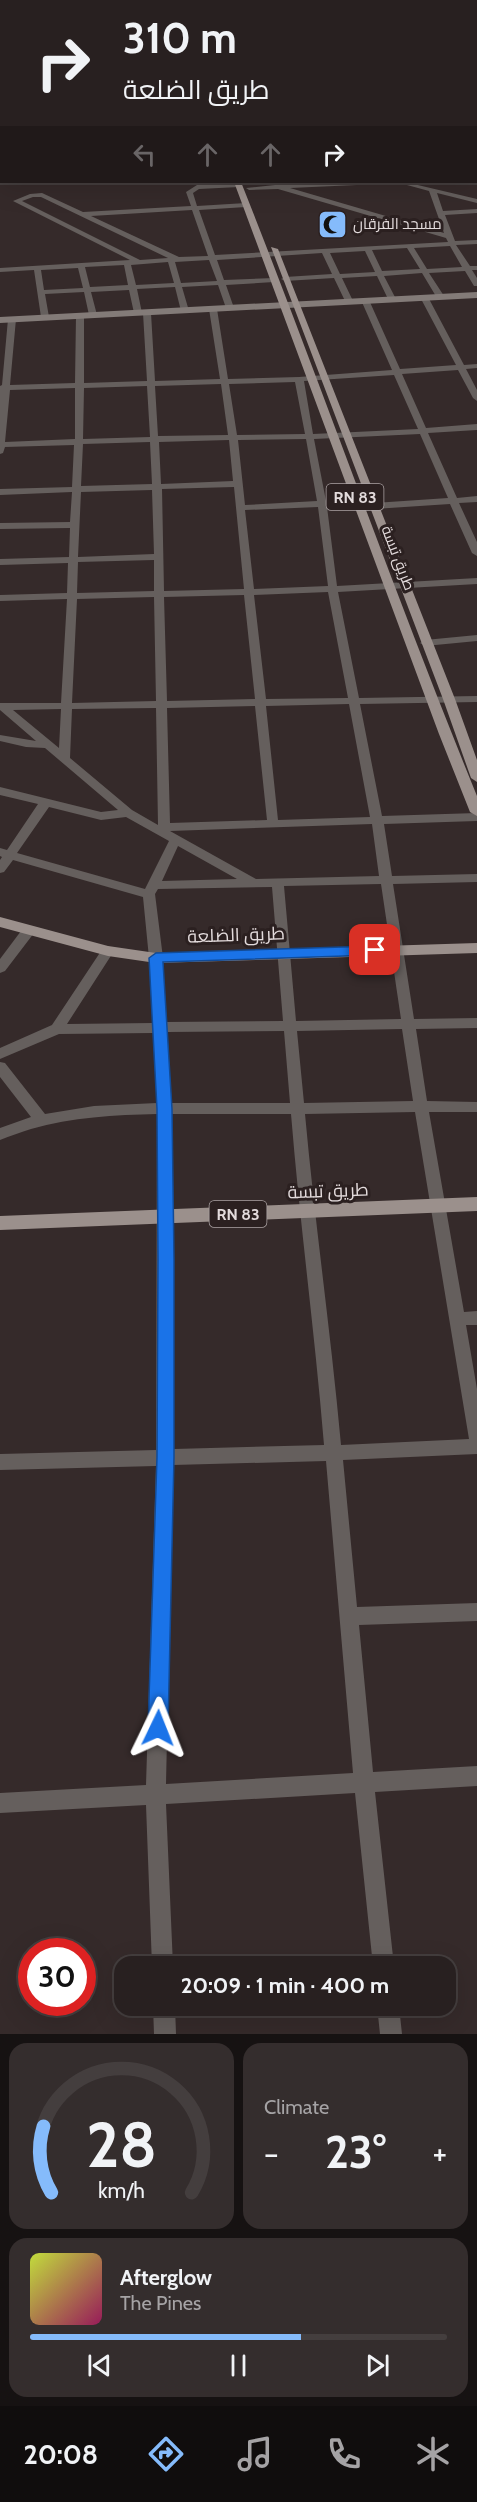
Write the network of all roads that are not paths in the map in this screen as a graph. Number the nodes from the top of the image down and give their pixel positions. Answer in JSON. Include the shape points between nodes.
{"nodes":[{"id":1,"x":338,"y":183,"type":"edge"},
{"id":2,"x":403,"y":183,"type":"edge"},
{"id":3,"x":220,"y":184,"type":"edge"},
{"id":4,"x":243,"y":184,"type":"edge"},
{"id":5,"x":278,"y":184,"type":"edge"},
{"id":6,"x":432,"y":190,"type":"junction"},
{"id":7,"x":477,"y":201,"type":"edge"},
{"id":8,"x":246,"y":205,"type":"junction"},
{"id":9,"x":194,"y":208,"type":"junction"},
{"id":10,"x":477,"y":211,"type":"edge"},
{"id":11,"x":441,"y":213,"type":"junction"},
{"id":12,"x":82,"y":214,"type":"junction"},
{"id":13,"x":451,"y":241,"type":"junction"},
{"id":14,"x":477,"y":242,"type":"edge"},
{"id":15,"x":409,"y":246,"type":"junction"},
{"id":16,"x":367,"y":249,"type":"junction"},
{"id":17,"x":325,"y":251,"type":"junction"},
{"id":18,"x":271,"y":254,"type":"junction"},
{"id":19,"x":211,"y":258,"type":"junction"},
{"id":20,"x":175,"y":260,"type":"junction"},
{"id":21,"x":127,"y":262,"type":"junction"},
{"id":22,"x":139,"y":262,"type":"junction"},
{"id":23,"x":81,"y":265,"type":"junction"},
{"id":24,"x":37,"y":268,"type":"junction"},
{"id":25,"x":477,"y":268,"type":"edge"},
{"id":26,"x":467,"y":269,"type":"junction"},
{"id":27,"x":0,"y":270,"type":"edge"},
{"id":28,"x":424,"y":271,"type":"junction"},
{"id":29,"x":380,"y":273,"type":"junction"},
{"id":30,"x":337,"y":276,"type":"junction"},
{"id":31,"x":280,"y":279,"type":"junction"},
{"id":32,"x":221,"y":282,"type":"junction"},
{"id":33,"x":477,"y":284,"type":"edge"},
{"id":34,"x":179,"y":285,"type":"junction"},
{"id":35,"x":132,"y":287,"type":"junction"},
{"id":36,"x":87,"y":289,"type":"junction"},
{"id":37,"x":42,"y":292,"type":"junction"},
{"id":38,"x":477,"y":294,"type":"edge"},
{"id":39,"x":440,"y":296,"type":"junction"},
{"id":40,"x":424,"y":297,"type":"junction"},
{"id":41,"x":392,"y":299,"type":"junction"},
{"id":42,"x":365,"y":300,"type":"junction"},
{"id":43,"x":349,"y":301,"type":"junction"},
{"id":44,"x":290,"y":304,"type":"junction"},
{"id":45,"x":230,"y":308,"type":"junction"},
{"id":46,"x":213,"y":309,"type":"junction"},
{"id":47,"x":185,"y":311,"type":"junction"},
{"id":48,"x":142,"y":313,"type":"junction"},
{"id":49,"x":80,"y":315,"type":"junction"},
{"id":50,"x":93,"y":315,"type":"junction"},
{"id":51,"x":45,"y":317,"type":"junction"},
{"id":52,"x":12,"y":319,"type":"junction"},
{"id":53,"x":0,"y":320,"type":"edge"},
{"id":54,"x":477,"y":366,"type":"edge"},
{"id":55,"x":461,"y":367,"type":"junction"},
{"id":56,"x":396,"y":371,"type":"junction"},
{"id":57,"x":325,"y":377,"type":"junction"},
{"id":58,"x":313,"y":378,"type":"junction"},
{"id":59,"x":299,"y":379,"type":"junction"},
{"id":60,"x":225,"y":381,"type":"junction"},
{"id":61,"x":152,"y":383,"type":"junction"},
{"id":62,"x":80,"y":386,"type":"junction"},
{"id":63,"x":3,"y":388,"type":"edge"},
{"id":64,"x":477,"y":398,"type":"edge"},
{"id":65,"x":1,"y":418,"type":"edge"},
{"id":66,"x":477,"y":427,"type":"edge"},
{"id":67,"x":424,"y":432,"type":"junction"},
{"id":68,"x":309,"y":435,"type":"junction"},
{"id":69,"x":334,"y":436,"type":"junction"},
{"id":70,"x":347,"y":436,"type":"junction"},
{"id":71,"x":233,"y":437,"type":"junction"},
{"id":72,"x":155,"y":439,"type":"junction"},
{"id":73,"x":80,"y":442,"type":"junction"},
{"id":74,"x":0,"y":444,"type":"edge"},
{"id":75,"x":0,"y":453,"type":"edge"},
{"id":76,"x":236,"y":484,"type":"junction"},
{"id":77,"x":157,"y":487,"type":"junction"},
{"id":78,"x":77,"y":489,"type":"junction"},
{"id":79,"x":0,"y":492,"type":"edge"},
{"id":80,"x":477,"y":499,"type":"edge"},
{"id":81,"x":455,"y":500,"type":"junction"},
{"id":82,"x":322,"y":504,"type":"junction"},
{"id":83,"x":358,"y":504,"type":"junction"},
{"id":84,"x":374,"y":506,"type":"junction"},
{"id":85,"x":239,"y":508,"type":"junction"},
{"id":86,"x":74,"y":525,"type":"junction"},
{"id":87,"x":0,"y":526,"type":"edge"},
{"id":88,"x":477,"y":553,"type":"edge"},
{"id":89,"x":159,"y":557,"type":"junction"},
{"id":90,"x":73,"y":560,"type":"junction"},
{"id":91,"x":0,"y":562,"type":"edge"},
{"id":92,"x":477,"y":581,"type":"edge"},
{"id":93,"x":405,"y":587,"type":"junction"},
{"id":94,"x":390,"y":588,"type":"junction"},
{"id":95,"x":333,"y":590,"type":"junction"},
{"id":96,"x":248,"y":591,"type":"junction"},
{"id":97,"x":160,"y":592,"type":"junction"},
{"id":98,"x":72,"y":595,"type":"junction"},
{"id":99,"x":0,"y":598,"type":"edge"},
{"id":100,"x":477,"y":638,"type":"edge"},
{"id":101,"x":425,"y":643,"type":"junction"},
{"id":102,"x":449,"y":699,"type":"junction"},
{"id":103,"x":477,"y":699,"type":"edge"},
{"id":104,"x":432,"y":700,"type":"junction"},
{"id":105,"x":354,"y":702,"type":"junction"},
{"id":106,"x":162,"y":703,"type":"junction"},
{"id":107,"x":259,"y":703,"type":"junction"},
{"id":108,"x":67,"y":705,"type":"junction"},
{"id":109,"x":2,"y":706,"type":"edge"},
{"id":110,"x":0,"y":738,"type":"edge"},
{"id":111,"x":50,"y":745,"type":"junction"},
{"id":112,"x":64,"y":759,"type":"junction"},
{"id":113,"x":477,"y":778,"type":"edge"},
{"id":114,"x":0,"y":791,"type":"edge"},
{"id":115,"x":45,"y":802,"type":"junction"},
{"id":116,"x":476,"y":808,"type":"edge"},
{"id":117,"x":128,"y":813,"type":"junction"},
{"id":118,"x":376,"y":820,"type":"junction"},
{"id":119,"x":273,"y":824,"type":"junction"},
{"id":120,"x":168,"y":833,"type":"junction"},
{"id":121,"x":5,"y":854,"type":"edge"},
{"id":122,"x":0,"y":869,"type":"edge"},
{"id":123,"x":477,"y":878,"type":"edge"},
{"id":124,"x":386,"y":879,"type":"junction"},
{"id":125,"x":254,"y":883,"type":"junction"},
{"id":126,"x":278,"y":884,"type":"junction"},
{"id":127,"x":151,"y":889,"type":"junction"},
{"id":128,"x":0,"y":922,"type":"edge"},
{"id":129,"x":29,"y":930,"type":"junction"},
{"id":130,"x":477,"y":948,"type":"edge"},
{"id":131,"x":397,"y":950,"type":"junction"},
{"id":132,"x":108,"y":951,"type":"junction"},
{"id":133,"x":283,"y":952,"type":"junction"},
{"id":134,"x":156,"y":958,"type":"junction"},
{"id":135,"x":0,"y":968,"type":"edge"},
{"id":136,"x":477,"y":1023,"type":"edge"},
{"id":137,"x":409,"y":1024,"type":"junction"},
{"id":138,"x":290,"y":1026,"type":"junction"},
{"id":139,"x":159,"y":1028,"type":"junction"},
{"id":140,"x":57,"y":1029,"type":"junction"},
{"id":141,"x":0,"y":1054,"type":"edge"},
{"id":142,"x":0,"y":1067,"type":"edge"},
{"id":143,"x":421,"y":1106,"type":"junction"},
{"id":144,"x":477,"y":1107,"type":"edge"},
{"id":145,"x":297,"y":1108,"type":"junction"},
{"id":146,"x":164,"y":1109,"type":"junction"},
{"id":147,"x":41,"y":1119,"type":"junction"},
{"id":148,"x":0,"y":1134,"type":"edge"},
{"id":149,"x":477,"y":1204,"type":"edge"},
{"id":150,"x":438,"y":1206,"type":"junction"},
{"id":151,"x":306,"y":1211,"type":"junction"},
{"id":152,"x":166,"y":1217,"type":"junction"},
{"id":153,"x":0,"y":1223,"type":"edge"},
{"id":154,"x":477,"y":1318,"type":"edge"},
{"id":155,"x":457,"y":1319,"type":"junction"},
{"id":156,"x":477,"y":1438,"type":"edge"},
{"id":157,"x":477,"y":1446,"type":"edge"},
{"id":158,"x":334,"y":1453,"type":"junction"},
{"id":159,"x":165,"y":1457,"type":"junction"},
{"id":160,"x":0,"y":1462,"type":"edge"},
{"id":161,"x":477,"y":1612,"type":"edge"},
{"id":162,"x":348,"y":1616,"type":"junction"},
{"id":163,"x":477,"y":1776,"type":"edge"},
{"id":164,"x":364,"y":1783,"type":"junction"},
{"id":165,"x":156,"y":1795,"type":"junction"},
{"id":166,"x":0,"y":1803,"type":"edge"},
{"id":167,"x":162,"y":1956,"type":"edge"},
{"id":168,"x":383,"y":1956,"type":"edge"},
{"id":169,"x":164,"y":2016,"type":"edge"},
{"id":170,"x":389,"y":2016,"type":"edge"},
{"id":171,"x":165,"y":2034,"type":"edge"},
{"id":172,"x":391,"y":2034,"type":"edge"}],
"edges":[{"from":1,"to":5,"type":"street"},
{"from":2,"to":6,"type":"street"},
{"from":3,"to":4,"type":"street"},
{"from":3,"to":9,"type":"street","via":[[190,189]]},
{"from":4,"to":5,"type":"street"},
{"from":4,"to":8,"type":"main road","name":"طريق تبسة","number":"RN 83"},
{"from":4,"to":18,"type":"main road","name":"طريق تبسة","number":"RN 83"},
{"from":5,"to":13,"type":"street"},
{"from":6,"to":7,"type":"street"},
{"from":6,"to":11,"type":"street"},
{"from":8,"to":9,"type":"street"},
{"from":8,"to":18,"type":"main road","name":"طريق تبسة","number":"RN 83"},
{"from":9,"to":12,"type":"street"},
{"from":9,"to":19,"type":"street"},
{"from":10,"to":11,"type":"street"},
{"from":11,"to":13,"type":"street"},
{"from":12,"to":20,"type":"street"},
{"from":12,"to":22,"type":"street","via":[[42,195],[16,201]]},
{"from":13,"to":14,"type":"street"},
{"from":13,"to":15,"type":"street"},
{"from":13,"to":26,"type":"street"},
{"from":15,"to":16,"type":"street"},
{"from":15,"to":28,"type":"street"},
{"from":16,"to":17,"type":"street"},
{"from":16,"to":29,"type":"street"},
{"from":17,"to":18,"type":"street"},
{"from":17,"to":30,"type":"street"},
{"from":18,"to":19,"type":"street"},
{"from":18,"to":31,"type":"main road","name":"طريق تبسة","number":"RN 83"},
{"from":19,"to":20,"type":"street"},
{"from":19,"to":32,"type":"street"},
{"from":20,"to":22,"type":"street"},
{"from":20,"to":34,"type":"street"},
{"from":21,"to":22,"type":"street"},
{"from":21,"to":23,"type":"street"},
{"from":21,"to":35,"type":"street"},
{"from":23,"to":24,"type":"street"},
{"from":23,"to":36,"type":"street"},
{"from":24,"to":27,"type":"street"},
{"from":24,"to":37,"type":"street"},
{"from":25,"to":26,"type":"street"},
{"from":26,"to":28,"type":"street"},
{"from":26,"to":33,"type":"street"},
{"from":28,"to":29,"type":"street"},
{"from":28,"to":39,"type":"street"},
{"from":29,"to":30,"type":"street"},
{"from":29,"to":41,"type":"street"},
{"from":30,"to":31,"type":"street"},
{"from":30,"to":43,"type":"street"},
{"from":31,"to":32,"type":"street"},
{"from":31,"to":44,"type":"main road","name":"طريق تبسة","number":"RN 83"},
{"from":32,"to":34,"type":"street"},
{"from":32,"to":45,"type":"street"},
{"from":34,"to":35,"type":"street"},
{"from":34,"to":47,"type":"street"},
{"from":35,"to":36,"type":"street"},
{"from":35,"to":48,"type":"street"},
{"from":36,"to":37,"type":"street"},
{"from":36,"to":50,"type":"street"},
{"from":37,"to":51,"type":"street"},
{"from":38,"to":39,"type":"street"},
{"from":39,"to":40,"type":"street"},
{"from":40,"to":41,"type":"street"},
{"from":40,"to":55,"type":"street"},
{"from":41,"to":42,"type":"street"},
{"from":42,"to":43,"type":"street"},
{"from":42,"to":56,"type":"street"},
{"from":43,"to":44,"type":"street"},
{"from":44,"to":45,"type":"street"},
{"from":44,"to":57,"type":"main road","name":"طريق تبسة","number":"RN 83"},
{"from":44,"to":58,"type":"main road","name":"طريق تبسة","number":"RN 83"},
{"from":45,"to":46,"type":"street"},
{"from":46,"to":47,"type":"street"},
{"from":46,"to":60,"type":"street"},
{"from":47,"to":48,"type":"street"},
{"from":48,"to":50,"type":"street"},
{"from":48,"to":61,"type":"street"},
{"from":49,"to":50,"type":"street"},
{"from":49,"to":51,"type":"street"},
{"from":49,"to":62,"type":"street"},
{"from":51,"to":52,"type":"street"},
{"from":52,"to":53,"type":"street"},
{"from":52,"to":63,"type":"street"},
{"from":54,"to":55,"type":"street"},
{"from":55,"to":56,"type":"street"},
{"from":55,"to":64,"type":"street"},
{"from":56,"to":57,"type":"street"},
{"from":56,"to":67,"type":"street"},
{"from":57,"to":58,"type":"street"},
{"from":57,"to":70,"type":"main road","name":"طريق تبسة","number":"RN 83"},
{"from":58,"to":59,"type":"street"},
{"from":58,"to":69,"type":"main road","name":"طريق تبسة","number":"RN 83"},
{"from":59,"to":60,"type":"street"},
{"from":59,"to":68,"type":"street"},
{"from":60,"to":61,"type":"street"},
{"from":60,"to":71,"type":"street"},
{"from":61,"to":62,"type":"street"},
{"from":61,"to":72,"type":"street"},
{"from":62,"to":63,"type":"street"},
{"from":62,"to":73,"type":"street"},
{"from":63,"to":65,"type":"street"},
{"from":65,"to":74,"type":"street"},
{"from":66,"to":67,"type":"street"},
{"from":67,"to":70,"type":"street"},
{"from":67,"to":81,"type":"street"},
{"from":68,"to":69,"type":"street"},
{"from":68,"to":71,"type":"street"},
{"from":68,"to":82,"type":"street"},
{"from":69,"to":70,"type":"street"},
{"from":69,"to":83,"type":"main road","name":"طريق تبسة","number":"RN 83"},
{"from":70,"to":84,"type":"main road","name":"طريق تبسة","number":"RN 83"},
{"from":71,"to":72,"type":"street"},
{"from":71,"to":76,"type":"street"},
{"from":72,"to":73,"type":"street"},
{"from":72,"to":77,"type":"street"},
{"from":73,"to":74,"type":"street"},
{"from":73,"to":78,"type":"street"},
{"from":74,"to":75,"type":"street"},
{"from":76,"to":77,"type":"street"},
{"from":76,"to":85,"type":"street"},
{"from":77,"to":78,"type":"street"},
{"from":77,"to":89,"type":"street"},
{"from":78,"to":79,"type":"street"},
{"from":78,"to":86,"type":"street"},
{"from":80,"to":81,"type":"street"},
{"from":81,"to":84,"type":"street"},
{"from":81,"to":88,"type":"street"},
{"from":82,"to":83,"type":"street"},
{"from":82,"to":85,"type":"street"},
{"from":82,"to":95,"type":"street"},
{"from":83,"to":84,"type":"street"},
{"from":83,"to":94,"type":"main road","name":"طريق تبسة","number":"RN 83"},
{"from":84,"to":93,"type":"main road","name":"طريق تبسة","number":"RN 83"},
{"from":85,"to":96,"type":"street"},
{"from":86,"to":87,"type":"street"},
{"from":86,"to":90,"type":"street"},
{"from":89,"to":90,"type":"street"},
{"from":89,"to":97,"type":"street"},
{"from":90,"to":91,"type":"street"},
{"from":90,"to":98,"type":"street"},
{"from":92,"to":93,"type":"street"},
{"from":93,"to":94,"type":"street"},
{"from":93,"to":101,"type":"main road","name":"طريق تبسة","number":"RN 83"},
{"from":94,"to":95,"type":"street"},
{"from":94,"to":104,"type":"main road","name":"طريق تبسة","number":"RN 83"},
{"from":95,"to":96,"type":"street"},
{"from":95,"to":105,"type":"street"},
{"from":96,"to":97,"type":"street"},
{"from":96,"to":107,"type":"street"},
{"from":97,"to":98,"type":"street"},
{"from":97,"to":106,"type":"street"},
{"from":98,"to":99,"type":"street"},
{"from":98,"to":108,"type":"street"},
{"from":100,"to":101,"type":"street"},
{"from":101,"to":102,"type":"main road","name":"طريق تبسة","number":"RN 83"},
{"from":102,"to":103,"type":"street"},
{"from":102,"to":104,"type":"street"},
{"from":102,"to":113,"type":"main road","name":"طريق تبسة","number":"RN 83"},
{"from":104,"to":105,"type":"street"},
{"from":104,"to":116,"type":"main road","name":"طريق تبسة","number":"RN 83"},
{"from":105,"to":107,"type":"street"},
{"from":105,"to":118,"type":"street"},
{"from":106,"to":107,"type":"street"},
{"from":106,"to":108,"type":"street"},
{"from":106,"to":120,"type":"street"},
{"from":107,"to":119,"type":"street"},
{"from":108,"to":109,"type":"street"},
{"from":108,"to":112,"type":"street"},
{"from":109,"to":111,"type":"street"},
{"from":110,"to":111,"type":"street"},
{"from":111,"to":112,"type":"street"},
{"from":112,"to":117,"type":"street"},
{"from":114,"to":115,"type":"street"},
{"from":115,"to":117,"type":"street","via":[[101,816]]},
{"from":115,"to":121,"type":"street"},
{"from":116,"to":118,"type":"street"},
{"from":117,"to":120,"type":"street"},
{"from":118,"to":119,"type":"street"},
{"from":118,"to":124,"type":"street"},
{"from":119,"to":120,"type":"street"},
{"from":120,"to":125,"type":"street"},
{"from":120,"to":127,"type":"street"},
{"from":121,"to":122,"type":"street"},
{"from":121,"to":127,"type":"street"},
{"from":123,"to":124,"type":"street"},
{"from":124,"to":126,"type":"street"},
{"from":124,"to":131,"type":"street"},
{"from":125,"to":126,"type":"street"},
{"from":125,"to":127,"type":"street"},
{"from":126,"to":133,"type":"street"},
{"from":127,"to":134,"type":"street"},
{"from":128,"to":129,"type":"main road","name":"طريق الضلعة"},
{"from":129,"to":132,"type":"main road","name":"طريق الضلعة"},
{"from":129,"to":135,"type":"street"},
{"from":130,"to":131,"type":"main road","name":"طريق الضلعة"},
{"from":131,"to":133,"type":"main road","name":"طريق الضلعة"},
{"from":131,"to":137,"type":"street"},
{"from":132,"to":134,"type":"main road","name":"طريق الضلعة"},
{"from":132,"to":140,"type":"street"},
{"from":133,"to":134,"type":"main road","name":"طريق الضلعة"},
{"from":133,"to":138,"type":"street"},
{"from":134,"to":139,"type":"street"},
{"from":136,"to":137,"type":"street"},
{"from":137,"to":138,"type":"street"},
{"from":137,"to":143,"type":"street"},
{"from":138,"to":139,"type":"street"},
{"from":138,"to":145,"type":"street"},
{"from":139,"to":140,"type":"street"},
{"from":139,"to":146,"type":"street"},
{"from":140,"to":141,"type":"street"},
{"from":142,"to":147,"type":"street"},
{"from":143,"to":144,"type":"street"},
{"from":143,"to":145,"type":"street"},
{"from":143,"to":150,"type":"street"},
{"from":145,"to":146,"type":"street"},
{"from":145,"to":151,"type":"street"},
{"from":146,"to":147,"type":"street","via":[[69,1113]]},
{"from":146,"to":152,"type":"street"},
{"from":147,"to":148,"type":"street"},
{"from":149,"to":150,"type":"main road","name":"طريق تبسة","number":"RN 83"},
{"from":150,"to":151,"type":"main road","name":"طريق تبسة","number":"RN 83"},
{"from":150,"to":155,"type":"street"},
{"from":151,"to":152,"type":"main road","name":"طريق تبسة","number":"RN 83"},
{"from":151,"to":158,"type":"street"},
{"from":152,"to":153,"type":"main road","name":"طريق تبسة","number":"RN 83"},
{"from":152,"to":159,"type":"street"},
{"from":154,"to":155,"type":"street"},
{"from":155,"to":156,"type":"street"},
{"from":157,"to":158,"type":"street"},
{"from":158,"to":159,"type":"street"},
{"from":158,"to":162,"type":"street"},
{"from":159,"to":160,"type":"street"},
{"from":159,"to":165,"type":"street"},
{"from":161,"to":162,"type":"street"},
{"from":162,"to":164,"type":"street"},
{"from":163,"to":164,"type":"street"},
{"from":164,"to":165,"type":"street"},
{"from":164,"to":168,"type":"street"},
{"from":165,"to":166,"type":"street"},
{"from":165,"to":167,"type":"street"},
{"from":169,"to":171,"type":"street"},
{"from":170,"to":172,"type":"street"}]}
